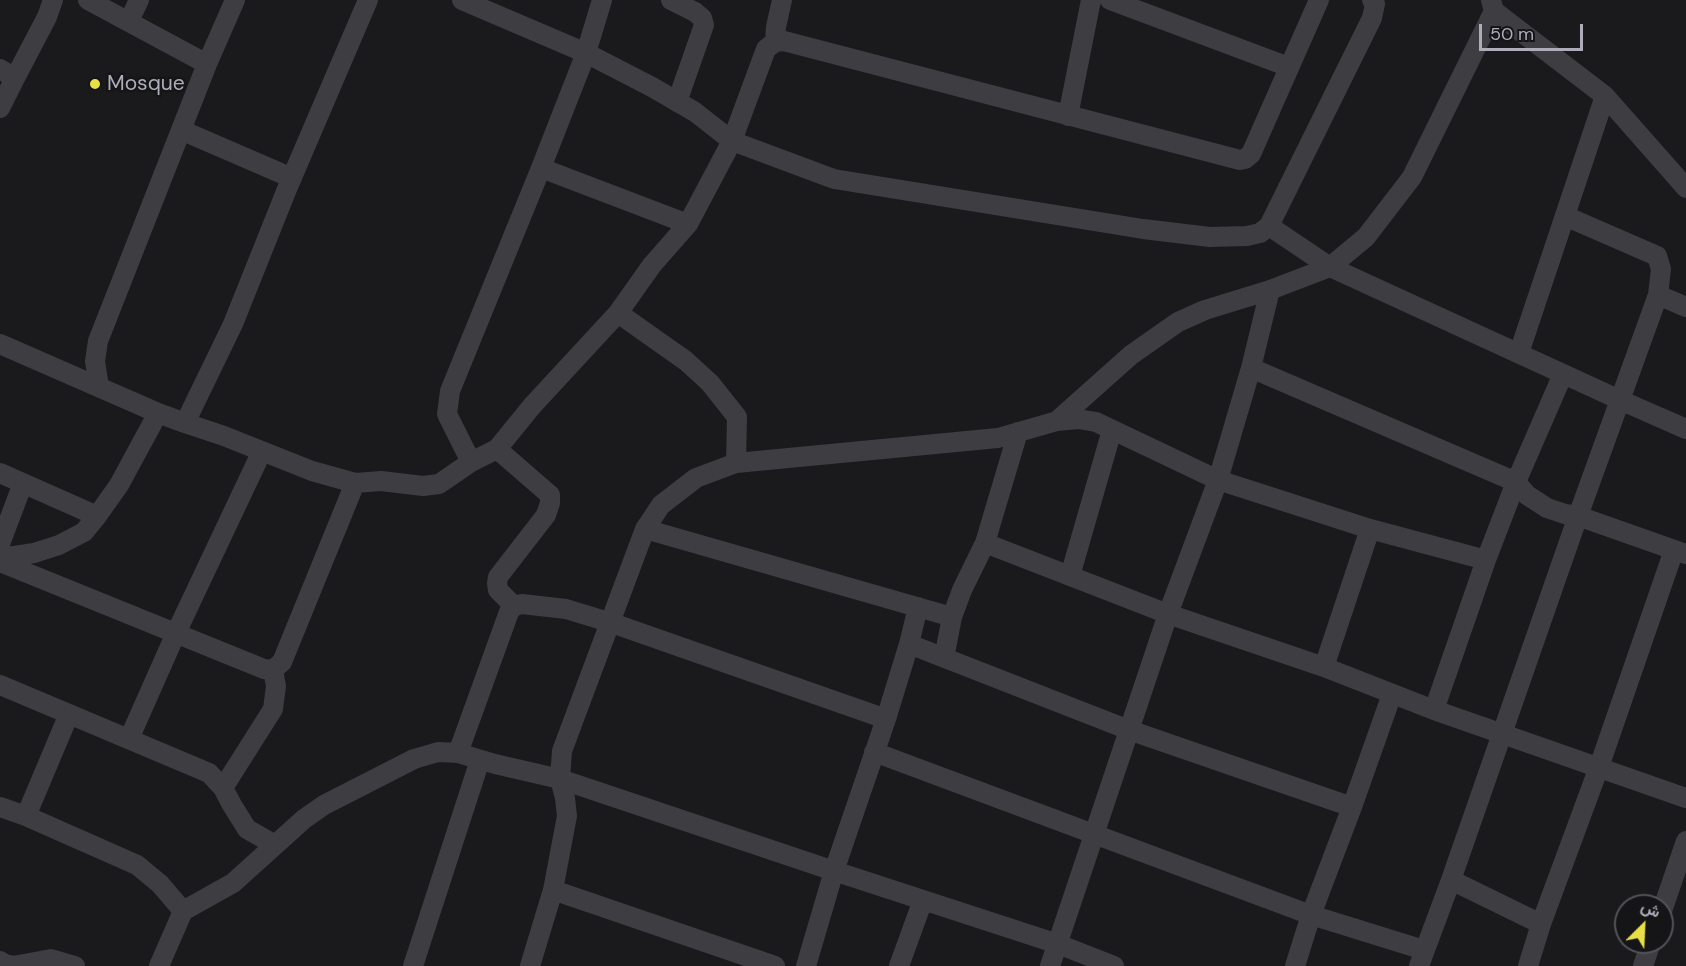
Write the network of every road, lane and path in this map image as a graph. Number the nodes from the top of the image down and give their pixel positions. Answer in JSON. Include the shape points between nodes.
{"nodes":[{"id":1,"x":53,"y":0,"type":"edge"},
{"id":2,"x":88,"y":0,"type":"edge"},
{"id":3,"x":138,"y":0,"type":"edge"},
{"id":4,"x":235,"y":0,"type":"edge"},
{"id":5,"x":368,"y":0,"type":"edge"},
{"id":6,"x":462,"y":0,"type":"edge"},
{"id":7,"x":602,"y":0,"type":"edge"},
{"id":8,"x":782,"y":0,"type":"edge"},
{"id":9,"x":1091,"y":0,"type":"edge"},
{"id":10,"x":1110,"y":0,"type":"edge"},
{"id":11,"x":1319,"y":0,"type":"edge"},
{"id":12,"x":1372,"y":0,"type":"edge"},
{"id":13,"x":684,"y":3,"type":"edge"},
{"id":14,"x":1492,"y":5,"type":"edge"},
{"id":15,"x":129,"y":21,"type":"junction"},
{"id":16,"x":775,"y":42,"type":"junction"},
{"id":17,"x":586,"y":54,"type":"junction"},
{"id":18,"x":207,"y":64,"type":"junction"},
{"id":19,"x":1289,"y":67,"type":"junction"},
{"id":20,"x":8,"y":74,"type":"edge"},
{"id":21,"x":1605,"y":96,"type":"junction"},
{"id":22,"x":677,"y":102,"type":"junction"},
{"id":23,"x":0,"y":108,"type":"edge"},
{"id":24,"x":1068,"y":116,"type":"junction"},
{"id":25,"x":182,"y":130,"type":"junction"},
{"id":26,"x":732,"y":141,"type":"junction"},
{"id":27,"x":541,"y":168,"type":"junction"},
{"id":28,"x":292,"y":178,"type":"junction"},
{"id":29,"x":1686,"y":189,"type":"edge"},
{"id":30,"x":1565,"y":216,"type":"junction"},
{"id":31,"x":688,"y":224,"type":"junction"},
{"id":32,"x":1269,"y":226,"type":"junction"},
{"id":33,"x":1330,"y":267,"type":"junction"},
{"id":34,"x":1270,"y":290,"type":"junction"},
{"id":35,"x":1658,"y":295,"type":"junction"},
{"id":36,"x":1686,"y":307,"type":"edge"},
{"id":37,"x":618,"y":313,"type":"junction"},
{"id":38,"x":0,"y":344,"type":"edge"},
{"id":39,"x":1519,"y":354,"type":"junction"},
{"id":40,"x":1251,"y":368,"type":"junction"},
{"id":41,"x":1563,"y":374,"type":"junction"},
{"id":42,"x":99,"y":387,"type":"junction"},
{"id":43,"x":1620,"y":400,"type":"junction"},
{"id":44,"x":158,"y":413,"type":"junction"},
{"id":45,"x":1057,"y":421,"type":"junction"},
{"id":46,"x":185,"y":423,"type":"junction"},
{"id":47,"x":1686,"y":429,"type":"edge"},
{"id":48,"x":1112,"y":430,"type":"junction"},
{"id":49,"x":1018,"y":432,"type":"junction"},
{"id":50,"x":497,"y":449,"type":"junction"},
{"id":51,"x":262,"y":451,"type":"junction"},
{"id":52,"x":471,"y":462,"type":"junction"},
{"id":53,"x":736,"y":463,"type":"junction"},
{"id":54,"x":0,"y":473,"type":"edge"},
{"id":55,"x":1218,"y":480,"type":"junction"},
{"id":56,"x":1516,"y":482,"type":"junction"},
{"id":57,"x":23,"y":483,"type":"junction"},
{"id":58,"x":355,"y":483,"type":"junction"},
{"id":59,"x":97,"y":516,"type":"junction"},
{"id":60,"x":1578,"y":516,"type":"junction"},
{"id":61,"x":645,"y":529,"type":"junction"},
{"id":62,"x":1370,"y":529,"type":"junction"},
{"id":63,"x":985,"y":543,"type":"junction"},
{"id":64,"x":0,"y":544,"type":"edge"},
{"id":65,"x":1680,"y":552,"type":"edge"},
{"id":66,"x":0,"y":560,"type":"edge"},
{"id":67,"x":1486,"y":560,"type":"junction"},
{"id":68,"x":1070,"y":576,"type":"junction"},
{"id":69,"x":514,"y":606,"type":"junction"},
{"id":70,"x":918,"y":607,"type":"junction"},
{"id":71,"x":1168,"y":614,"type":"junction"},
{"id":72,"x":952,"y":617,"type":"junction"},
{"id":73,"x":612,"y":623,"type":"junction"},
{"id":74,"x":176,"y":633,"type":"junction"},
{"id":75,"x":909,"y":644,"type":"junction"},
{"id":76,"x":944,"y":658,"type":"junction"},
{"id":77,"x":1324,"y":667,"type":"junction"},
{"id":78,"x":273,"y":670,"type":"junction"},
{"id":79,"x":0,"y":685,"type":"edge"},
{"id":80,"x":1392,"y":694,"type":"junction"},
{"id":81,"x":1434,"y":710,"type":"junction"},
{"id":82,"x":69,"y":714,"type":"junction"},
{"id":83,"x":886,"y":719,"type":"junction"},
{"id":84,"x":1129,"y":730,"type":"junction"},
{"id":85,"x":1501,"y":734,"type":"junction"},
{"id":86,"x":129,"y":740,"type":"junction"},
{"id":87,"x":874,"y":752,"type":"junction"},
{"id":88,"x":458,"y":753,"type":"junction"},
{"id":89,"x":480,"y":760,"type":"junction"},
{"id":90,"x":1599,"y":767,"type":"junction"},
{"id":91,"x":560,"y":779,"type":"junction"},
{"id":92,"x":223,"y":788,"type":"junction"},
{"id":93,"x":1686,"y":798,"type":"edge"},
{"id":94,"x":0,"y":807,"type":"edge"},
{"id":95,"x":1352,"y":807,"type":"junction"},
{"id":96,"x":26,"y":816,"type":"junction"},
{"id":97,"x":1094,"y":835,"type":"junction"},
{"id":98,"x":1686,"y":841,"type":"edge"},
{"id":99,"x":275,"y":846,"type":"junction"},
{"id":100,"x":834,"y":871,"type":"junction"},
{"id":101,"x":1451,"y":880,"type":"junction"},
{"id":102,"x":553,"y":890,"type":"junction"},
{"id":103,"x":1668,"y":894,"type":"edge"},
{"id":104,"x":922,"y":900,"type":"junction"},
{"id":105,"x":183,"y":911,"type":"junction"},
{"id":106,"x":1311,"y":915,"type":"junction"},
{"id":107,"x":1541,"y":924,"type":"junction"},
{"id":108,"x":1058,"y":944,"type":"junction"},
{"id":109,"x":1422,"y":958,"type":"edge"},
{"id":110,"x":0,"y":961,"type":"edge"},
{"id":111,"x":75,"y":966,"type":"edge"},
{"id":112,"x":159,"y":966,"type":"edge"},
{"id":113,"x":413,"y":966,"type":"edge"},
{"id":114,"x":530,"y":966,"type":"edge"},
{"id":115,"x":775,"y":966,"type":"edge"},
{"id":116,"x":806,"y":966,"type":"edge"},
{"id":117,"x":899,"y":966,"type":"edge"},
{"id":118,"x":1050,"y":966,"type":"edge"},
{"id":119,"x":1114,"y":966,"type":"edge"},
{"id":120,"x":1295,"y":966,"type":"edge"},
{"id":121,"x":1528,"y":966,"type":"edge"}],
"edges":[{"from":1,"to":20,"type":"street","via":[[47,17]]},
{"from":2,"to":15,"type":"street"},
{"from":3,"to":15,"type":"street"},
{"from":4,"to":18,"type":"street"},
{"from":5,"to":28,"type":"street"},
{"from":6,"to":17,"type":"street"},
{"from":7,"to":17,"type":"street"},
{"from":8,"to":16,"type":"street"},
{"from":9,"to":24,"type":"street"},
{"from":10,"to":19,"type":"street"},
{"from":11,"to":19,"type":"street"},
{"from":12,"to":32,"type":"street","via":[[1372,18]]},
{"from":13,"to":22,"type":"street","via":[[702,18],[704,25]]},
{"from":14,"to":21,"type":"street"},
{"from":14,"to":33,"type":"street","via":[[1412,177],[1366,237]]},
{"from":15,"to":18,"type":"street"},
{"from":16,"to":24,"type":"street","via":[[784,41]]},
{"from":16,"to":26,"type":"street","via":[[766,49]]},
{"from":17,"to":22,"type":"street"},
{"from":17,"to":27,"type":"street"},
{"from":18,"to":25,"type":"street"},
{"from":19,"to":24,"type":"street","via":[[1251,154],[1245,159]]},
{"from":20,"to":23,"type":"street"},
{"from":21,"to":29,"type":"street"},
{"from":21,"to":30,"type":"street"},
{"from":22,"to":26,"type":"street"},
{"from":25,"to":28,"type":"street"},
{"from":25,"to":42,"type":"street","via":[[98,341],[95,361]]},
{"from":26,"to":31,"type":"street"},
{"from":26,"to":32,"type":"street","via":[[834,179],[1143,229],[1210,237],[1247,236]]},
{"from":27,"to":31,"type":"street"},
{"from":27,"to":52,"type":"street","via":[[450,391],[447,414]]},
{"from":28,"to":46,"type":"street","via":[[233,324]]},
{"from":30,"to":35,"type":"street","via":[[1657,256],[1661,268]]},
{"from":30,"to":39,"type":"street"},
{"from":31,"to":37,"type":"street"},
{"from":32,"to":33,"type":"street"},
{"from":33,"to":34,"type":"street"},
{"from":33,"to":39,"type":"street"},
{"from":34,"to":40,"type":"street"},
{"from":34,"to":45,"type":"street","via":[[1178,322],[1131,355]]},
{"from":35,"to":36,"type":"street"},
{"from":35,"to":43,"type":"street"},
{"from":37,"to":50,"type":"street"},
{"from":37,"to":53,"type":"street","via":[[686,361],[737,417]]},
{"from":38,"to":42,"type":"street"},
{"from":39,"to":41,"type":"street"},
{"from":40,"to":55,"type":"street"},
{"from":40,"to":56,"type":"street"},
{"from":41,"to":43,"type":"street"},
{"from":41,"to":56,"type":"street"},
{"from":42,"to":44,"type":"street"},
{"from":43,"to":47,"type":"street"},
{"from":43,"to":60,"type":"street"},
{"from":44,"to":46,"type":"street"},
{"from":44,"to":59,"type":"street","via":[[119,485]]},
{"from":45,"to":48,"type":"street","via":[[1078,419]]},
{"from":45,"to":49,"type":"street"},
{"from":46,"to":51,"type":"street"},
{"from":48,"to":55,"type":"street"},
{"from":48,"to":68,"type":"street"},
{"from":49,"to":53,"type":"street","via":[[998,438]]},
{"from":49,"to":63,"type":"street"},
{"from":50,"to":52,"type":"street"},
{"from":50,"to":69,"type":"street","via":[[550,495],[546,515],[498,577],[498,590]]},
{"from":51,"to":58,"type":"street"},
{"from":51,"to":74,"type":"street"},
{"from":52,"to":58,"type":"street","via":[[440,484]]},
{"from":53,"to":61,"type":"street","via":[[696,478],[661,505]]},
{"from":54,"to":57,"type":"street"},
{"from":55,"to":62,"type":"street"},
{"from":55,"to":71,"type":"street"},
{"from":56,"to":60,"type":"street","via":[[1547,508]]},
{"from":56,"to":67,"type":"street"},
{"from":57,"to":59,"type":"street"},
{"from":57,"to":64,"type":"street"},
{"from":58,"to":78,"type":"street","via":[[282,663]]},
{"from":59,"to":66,"type":"street","via":[[84,532],[59,545]]},
{"from":60,"to":65,"type":"street"},
{"from":60,"to":85,"type":"street"},
{"from":61,"to":70,"type":"street"},
{"from":61,"to":73,"type":"street"},
{"from":62,"to":67,"type":"street"},
{"from":62,"to":77,"type":"street"},
{"from":63,"to":68,"type":"street"},
{"from":63,"to":72,"type":"street"},
{"from":65,"to":90,"type":"street"},
{"from":66,"to":74,"type":"street"},
{"from":67,"to":81,"type":"street"},
{"from":68,"to":71,"type":"street"},
{"from":69,"to":73,"type":"street","via":[[566,609]]},
{"from":69,"to":88,"type":"street"},
{"from":70,"to":72,"type":"street"},
{"from":70,"to":75,"type":"street"},
{"from":71,"to":77,"type":"street"},
{"from":71,"to":84,"type":"street"},
{"from":72,"to":76,"type":"street"},
{"from":73,"to":83,"type":"street"},
{"from":73,"to":91,"type":"street","via":[[562,751]]},
{"from":74,"to":78,"type":"street"},
{"from":74,"to":86,"type":"street"},
{"from":75,"to":76,"type":"street"},
{"from":75,"to":83,"type":"street"},
{"from":76,"to":84,"type":"street"},
{"from":77,"to":80,"type":"street"},
{"from":78,"to":92,"type":"street","via":[[273,709]]},
{"from":79,"to":82,"type":"street"},
{"from":80,"to":81,"type":"street"},
{"from":80,"to":95,"type":"street"},
{"from":81,"to":85,"type":"street"},
{"from":82,"to":86,"type":"street"},
{"from":82,"to":96,"type":"street"},
{"from":83,"to":87,"type":"street"},
{"from":84,"to":95,"type":"street"},
{"from":84,"to":97,"type":"street"},
{"from":85,"to":90,"type":"street"},
{"from":85,"to":101,"type":"street"},
{"from":86,"to":92,"type":"street","via":[[209,773]]},
{"from":87,"to":97,"type":"street"},
{"from":87,"to":100,"type":"street"},
{"from":88,"to":89,"type":"street"},
{"from":88,"to":99,"type":"street","via":[[438,752],[404,764],[324,805]]},
{"from":89,"to":91,"type":"street"},
{"from":89,"to":113,"type":"street"},
{"from":90,"to":93,"type":"street"},
{"from":90,"to":107,"type":"street"},
{"from":91,"to":100,"type":"street"},
{"from":91,"to":102,"type":"street","via":[[567,816]]},
{"from":92,"to":99,"type":"street","via":[[247,829]]},
{"from":94,"to":96,"type":"street"},
{"from":95,"to":106,"type":"street"},
{"from":96,"to":105,"type":"street","via":[[137,865]]},
{"from":97,"to":106,"type":"street"},
{"from":97,"to":108,"type":"street"},
{"from":98,"to":103,"type":"street"},
{"from":99,"to":105,"type":"street","via":[[233,883]]},
{"from":100,"to":104,"type":"street"},
{"from":100,"to":116,"type":"street"},
{"from":101,"to":107,"type":"street"},
{"from":101,"to":109,"type":"street"},
{"from":102,"to":114,"type":"street"},
{"from":102,"to":115,"type":"street"},
{"from":104,"to":108,"type":"street"},
{"from":104,"to":117,"type":"street"},
{"from":105,"to":112,"type":"street"},
{"from":106,"to":109,"type":"street"},
{"from":106,"to":120,"type":"street"},
{"from":107,"to":121,"type":"street"},
{"from":108,"to":118,"type":"street"},
{"from":108,"to":119,"type":"street"},
{"from":110,"to":111,"type":"street","via":[[13,966],[51,959]]}]}
